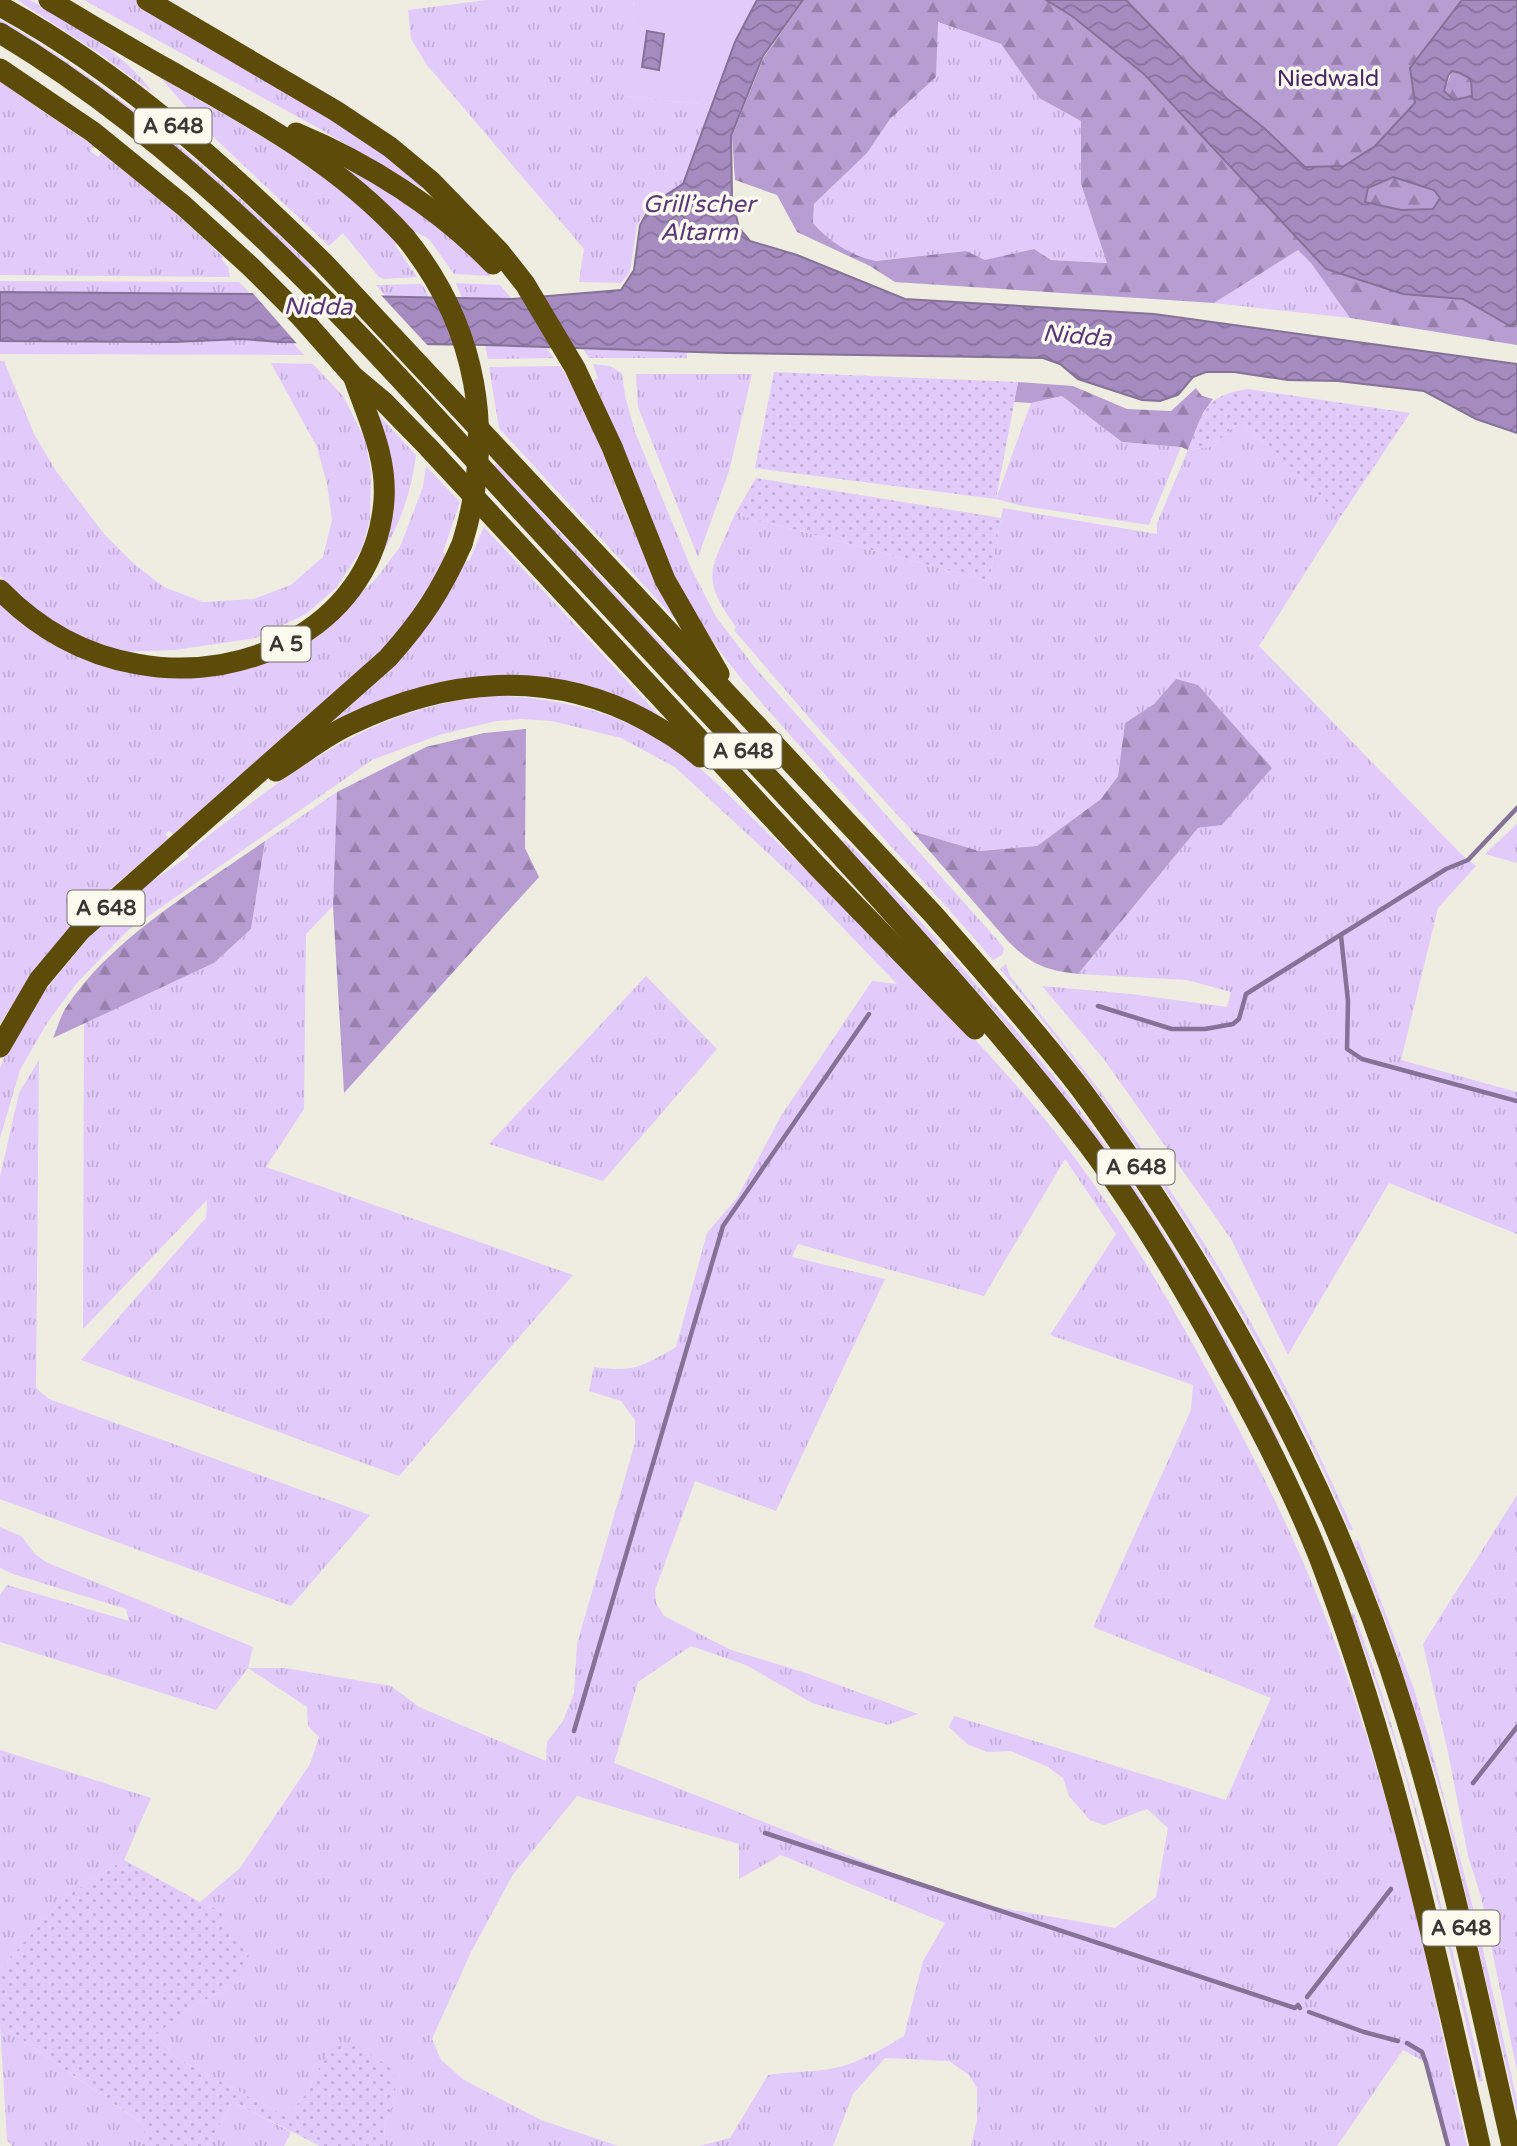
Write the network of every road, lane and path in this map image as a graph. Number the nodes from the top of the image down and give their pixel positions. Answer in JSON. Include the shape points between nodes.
{"nodes":[{"id":1,"x":49,"y":0,"type":"edge"},
{"id":2,"x":147,"y":0,"type":"edge"},
{"id":3,"x":0,"y":6,"type":"edge"},
{"id":4,"x":0,"y":33,"type":"edge"},
{"id":5,"x":0,"y":69,"type":"edge"},
{"id":6,"x":237,"y":109,"type":"junction"},
{"id":7,"x":492,"y":253,"type":"junction"},
{"id":8,"x":353,"y":376,"type":"junction"},
{"id":9,"x":0,"y":590,"type":"edge"},
{"id":10,"x":738,"y":706,"type":"junction"},
{"id":11,"x":238,"y":792,"type":"junction"},
{"id":12,"x":816,"y":865,"type":"junction"},
{"id":13,"x":0,"y":1047,"type":"edge"},
{"id":14,"x":1078,"y":1132,"type":"junction"},
{"id":15,"x":1480,"y":2146,"type":"edge"},
{"id":16,"x":1512,"y":2146,"type":"edge"}],
"edges":[{"from":1,"to":6,"type":"highway"},
{"from":2,"to":7,"type":"highway","via":[[390,147],[431,181]]},
{"from":3,"to":10,"type":"highway","number":"A 648","via":[[148,106],[264,204]]},
{"from":4,"to":14,"type":"highway","number":"A 648","via":[[130,122],[295,268],[923,946]]},
{"from":5,"to":8,"type":"highway","number":"A 648","via":[[93,132],[184,206],[300,316]]},
{"from":6,"to":7,"type":"highway","via":[[316,141],[360,165]]},
{"from":6,"to":11,"type":"highway","bridge":true,"via":[[316,158],[383,212],[421,256],[441,289],[467,353],[480,453],[474,502],[462,544],[429,608],[388,658]]},
{"from":7,"to":10,"type":"highway","via":[[547,321],[575,368],[665,580]]},
{"from":8,"to":9,"type":"highway","number":"A 5","via":[[381,451],[384,500],[380,526],[360,577],[324,620],[300,637],[225,663],[166,668],[137,664],[55,635]]},
{"from":8,"to":12,"type":"highway","number":"A 648","via":[[428,447]]},
{"from":10,"to":16,"type":"highway","number":"A 648","via":[[933,914],[1077,1085],[1155,1195],[1283,1415],[1357,1581],[1405,1712],[1441,1840]]},
{"from":11,"to":12,"type":"highway","number":"A 648","via":[[348,726],[430,694],[484,685],[561,689],[632,713],[671,735]]},
{"from":11,"to":13,"type":"highway","number":"A 648","via":[[80,932],[39,980]]},
{"from":12,"to":14,"type":"highway","number":"A 648"},
{"from":14,"to":15,"type":"highway","number":"A 648","via":[[1193,1305],[1276,1461],[1318,1555],[1382,1741]]}]}
